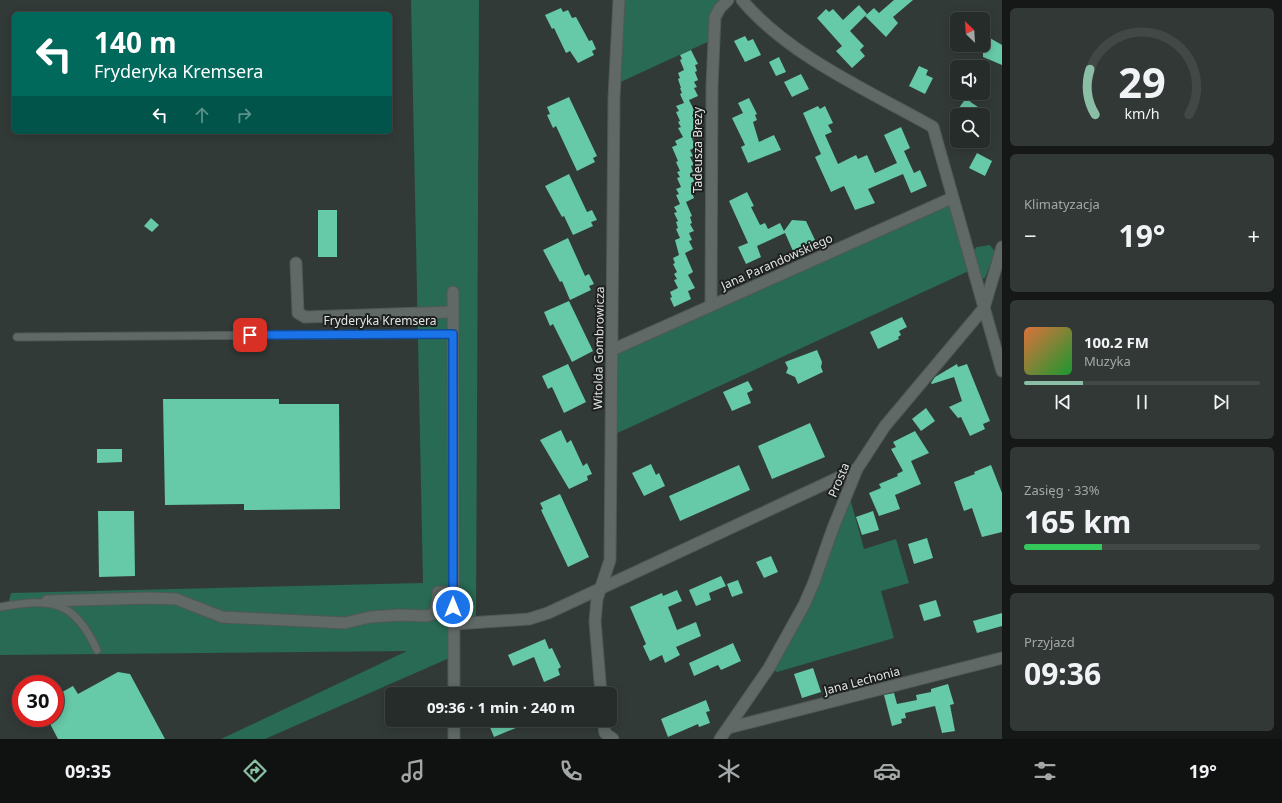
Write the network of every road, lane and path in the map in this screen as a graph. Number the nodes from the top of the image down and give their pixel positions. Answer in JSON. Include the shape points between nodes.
{"nodes":[{"id":1,"x":619,"y":0,"type":"edge"},
{"id":2,"x":728,"y":0,"type":"edge"},
{"id":3,"x":748,"y":2,"type":"edge"},
{"id":4,"x":952,"y":198,"type":"junction"},
{"id":5,"x":1002,"y":247,"type":"edge"},
{"id":6,"x":296,"y":263,"type":"dead end"},
{"id":7,"x":453,"y":292,"type":"dead end"},
{"id":8,"x":711,"y":305,"type":"junction"},
{"id":9,"x":984,"y":308,"type":"junction"},
{"id":10,"x":453,"y":312,"type":"junction"},
{"id":11,"x":453,"y":334,"type":"junction"},
{"id":12,"x":17,"y":337,"type":"dead end"},
{"id":13,"x":999,"y":346,"type":"edge"},
{"id":14,"x":612,"y":350,"type":"junction"},
{"id":15,"x":1002,"y":371,"type":"edge"},
{"id":16,"x":857,"y":469,"type":"junction"},
{"id":17,"x":600,"y":589,"type":"junction"},
{"id":18,"x":453,"y":592,"type":"junction"},
{"id":19,"x":47,"y":602,"type":"junction"},
{"id":20,"x":0,"y":607,"type":"edge"},
{"id":21,"x":454,"y":624,"type":"junction"},
{"id":22,"x":97,"y":650,"type":"dead end"},
{"id":23,"x":1002,"y":658,"type":"edge"},
{"id":24,"x":454,"y":687,"type":"edge"},
{"id":25,"x":600,"y":687,"type":"edge"},
{"id":26,"x":454,"y":727,"type":"edge"},
{"id":27,"x":604,"y":727,"type":"edge"},
{"id":28,"x":728,"y":728,"type":"junction"},
{"id":29,"x":454,"y":739,"type":"edge"},
{"id":30,"x":613,"y":739,"type":"edge"},
{"id":31,"x":720,"y":739,"type":"edge"}],
"edges":[{"from":1,"to":14,"type":"street","name":"Witolda Gombrowicza","via":[[614,98]]},
{"from":2,"to":8,"type":"street","name":"Tadeusza Brezy","via":[[715,17],[712,86]]},
{"from":3,"to":4,"type":"street","via":[[769,28],[808,57],[933,127]]},
{"from":4,"to":8,"type":"street","name":"Jana Parandowskiego"},
{"from":4,"to":9,"type":"street"},
{"from":5,"to":9,"type":"street","name":"Prosta"},
{"from":6,"to":10,"type":"street","via":[[298,313],[305,317]]},
{"from":7,"to":10,"type":"street"},
{"from":8,"to":14,"type":"street","name":"Jana Parandowskiego"},
{"from":9,"to":13,"type":"street"},
{"from":9,"to":16,"type":"street","name":"Prosta","via":[[885,426]]},
{"from":10,"to":11,"type":"street"},
{"from":11,"to":12,"type":"lane","name":"Fryderyka Kremsera"},
{"from":11,"to":18,"type":"street","name":"Fryderyka Kremsera"},
{"from":13,"to":15,"type":"street"},
{"from":14,"to":17,"type":"street","name":"Witolda Gombrowicza","via":[[610,560]]},
{"from":16,"to":17,"type":"street"},
{"from":16,"to":28,"type":"street","name":"Prosta","via":[[804,605],[769,668]]},
{"from":17,"to":21,"type":"street","via":[[529,619]]},
{"from":17,"to":25,"type":"street","name":"Witolda Gombrowicza","via":[[595,621]]},
{"from":18,"to":19,"type":"street","via":[[438,592],[436,613],[427,616],[370,617],[345,622],[222,617],[176,600],[149,598]]},
{"from":18,"to":21,"type":"street","name":"Fryderyka Kremsera"},
{"from":19,"to":20,"type":"lane","via":[[25,602]]},
{"from":19,"to":22,"type":"lane","via":[[72,613],[90,634]]},
{"from":21,"to":24,"type":"street","name":"Fryderyka Kremsera"},
{"from":23,"to":28,"type":"street","name":"Jana Lechonia"},
{"from":26,"to":29,"type":"street"},
{"from":27,"to":30,"type":"street","via":[[605,733]]},
{"from":28,"to":31,"type":"street","name":"Prosta"}]}
